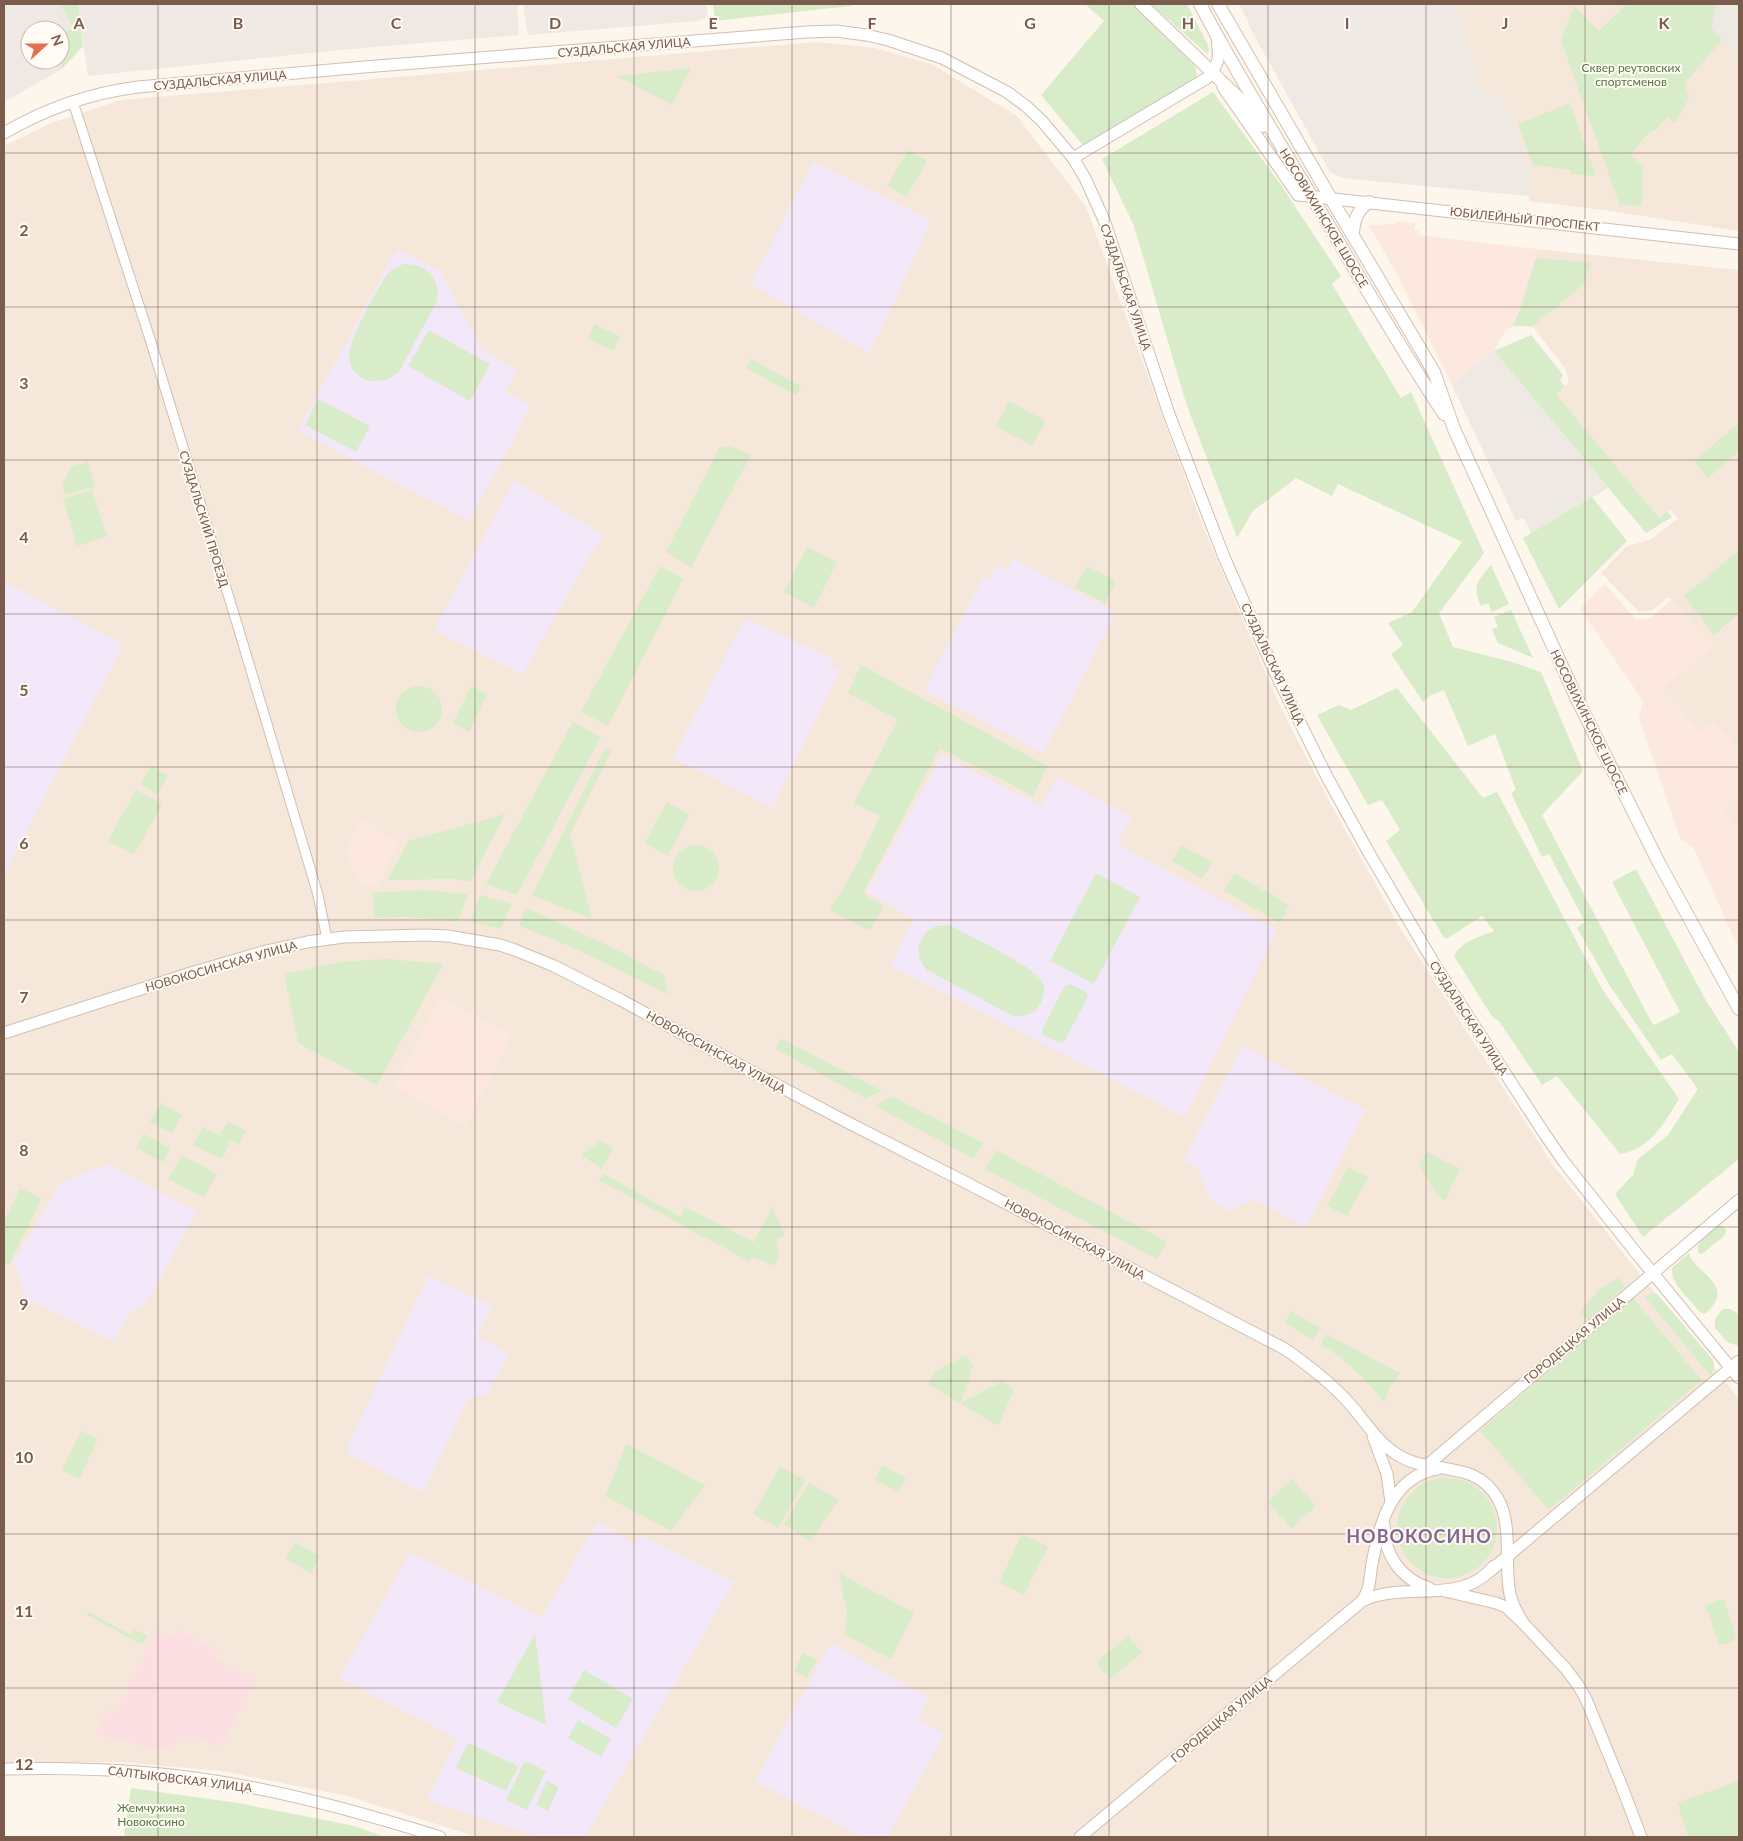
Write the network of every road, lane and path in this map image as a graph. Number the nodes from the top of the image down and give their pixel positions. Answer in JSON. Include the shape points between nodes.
{"nodes":[{"id":1,"x":1141,"y":4,"type":"edge"},
{"id":2,"x":1200,"y":4,"type":"edge"},
{"id":3,"x":1218,"y":4,"type":"edge"},
{"id":4,"x":1217,"y":37,"type":"junction"},
{"id":5,"x":1212,"y":72,"type":"junction"},
{"id":6,"x":73,"y":102,"type":"junction"},
{"id":7,"x":4,"y":132,"type":"edge"},
{"id":8,"x":1285,"y":152,"type":"junction"},
{"id":9,"x":1073,"y":158,"type":"junction"},
{"id":10,"x":1311,"y":195,"type":"junction"},
{"id":11,"x":1330,"y":197,"type":"junction"},
{"id":12,"x":1369,"y":202,"type":"junction"},
{"id":13,"x":1353,"y":235,"type":"junction"},
{"id":14,"x":1739,"y":244,"type":"edge"},
{"id":15,"x":1454,"y":429,"type":"junction"},
{"id":16,"x":327,"y":939,"type":"junction"},
{"id":17,"x":1739,"y":1009,"type":"edge"},
{"id":18,"x":4,"y":1033,"type":"edge"},
{"id":19,"x":1739,"y":1200,"type":"edge"},
{"id":20,"x":1652,"y":1273,"type":"junction"},
{"id":21,"x":1735,"y":1365,"type":"edge"},
{"id":22,"x":1739,"y":1378,"type":"edge"},
{"id":23,"x":1366,"y":1424,"type":"junction"},
{"id":24,"x":1427,"y":1465,"type":"junction"},
{"id":25,"x":1455,"y":1469,"type":"junction"},
{"id":26,"x":1409,"y":1480,"type":"junction"},
{"id":27,"x":1389,"y":1508,"type":"junction"},
{"id":28,"x":1506,"y":1534,"type":"junction"},
{"id":29,"x":1506,"y":1558,"type":"junction"},
{"id":30,"x":1490,"y":1571,"type":"junction"},
{"id":31,"x":1442,"y":1590,"type":"junction"},
{"id":32,"x":1362,"y":1601,"type":"junction"},
{"id":33,"x":1524,"y":1623,"type":"junction"},
{"id":34,"x":4,"y":1769,"type":"edge"},
{"id":35,"x":440,"y":1837,"type":"edge"},
{"id":36,"x":1080,"y":1837,"type":"edge"},
{"id":37,"x":1641,"y":1837,"type":"edge"}],
"edges":[{"from":1,"to":5,"type":"main road"},
{"from":2,"to":4,"type":"main road","name":"НОСОВИХИНСКОЕ ШОССЕ"},
{"from":3,"to":11,"type":"main road","name":"НОСОВИХИНСКОЕ ШОССЕ"},
{"from":4,"to":5,"type":"street","via":[[1220,60]]},
{"from":4,"to":8,"type":"main road","name":"НОСОВИХИНСКОЕ ШОССЕ"},
{"from":5,"to":8,"type":"main road","via":[[1242,101]]},
{"from":5,"to":9,"type":"street","via":[[1197,86]]},
{"from":5,"to":10,"type":"street","via":[[1298,195]]},
{"from":6,"to":7,"type":"street","name":"СУЗДАЛЬСКАЯ УЛИЦА"},
{"from":6,"to":9,"type":"street","name":"СУЗДАЛЬСКАЯ УЛИЦА","via":[[115,90],[291,73],[836,32],[866,34],[917,49],[980,77],[1027,106]]},
{"from":6,"to":16,"type":"street","name":"СУЗДАЛЬСКИЙ ПРОЕЗД","via":[[240,635],[318,895]]},
{"from":8,"to":10,"type":"main road","name":"НОСОВИХИНСКОЕ ШОССЕ"},
{"from":9,"to":20,"type":"street","name":"СУЗДАЛЬСКАЯ УЛИЦА","via":[[1104,220],[1169,414],[1224,557],[1274,670],[1323,768],[1430,957],[1505,1074],[1564,1162]]},
{"from":10,"to":11,"type":"street","name":"ЮБИЛЕЙНЫЙ ПРОСПЕКТ"},
{"from":10,"to":15,"type":"main road","name":"НОСОВИХИНСКОЕ ШОССЕ","via":[[1420,379]]},
{"from":11,"to":12,"type":"street","name":"ЮБИЛЕЙНЫЙ ПРОСПЕКТ"},
{"from":11,"to":13,"type":"main road","name":"НОСОВИХИНСКОЕ ШОССЕ"},
{"from":12,"to":13,"type":"main road","via":[[1360,210]]},
{"from":12,"to":14,"type":"street","name":"ЮБИЛЕЙНЫЙ ПРОСПЕКТ"},
{"from":13,"to":15,"type":"main road","name":"НОСОВИХИНСКОЕ ШОССЕ","via":[[1434,372]]},
{"from":15,"to":17,"type":"main road","name":"НОСОВИХИНСКОЕ ШОССЕ","via":[[1591,728],[1659,863]]},
{"from":16,"to":18,"type":"street","name":"НОВОКОСИНСКАЯ УЛИЦА","via":[[266,951]]},
{"from":16,"to":23,"type":"street","name":"НОВОКОСИНСКАЯ УЛИЦА","via":[[401,935],[462,938],[515,950],[571,974],[743,1068],[1285,1349],[1334,1388]]},
{"from":19,"to":20,"type":"street","name":"ГОРОДЕЦКАЯ УЛИЦА"},
{"from":20,"to":21,"type":"street","name":"СУЗДАЛЬСКАЯ УЛИЦА"},
{"from":20,"to":24,"type":"street","name":"ГОРОДЕЦКАЯ УЛИЦА"},
{"from":21,"to":22,"type":"street","name":"СУЗДАЛЬСКАЯ УЛИЦА"},
{"from":21,"to":29,"type":"street"},
{"from":23,"to":24,"type":"street","via":[[1394,1453]]},
{"from":23,"to":27,"type":"street","via":[[1383,1461],[1390,1487]]},
{"from":24,"to":25,"type":"street"},
{"from":24,"to":26,"type":"street","name":"ГОРОДЕЦКАЯ УЛИЦА"},
{"from":25,"to":26,"type":"street","via":[[1435,1469]]},
{"from":25,"to":28,"type":"street","via":[[1474,1475],[1491,1489],[1503,1510]]},
{"from":26,"to":27,"type":"street","via":[[1394,1495]]},
{"from":27,"to":31,"type":"street","via":[[1384,1534],[1397,1566],[1412,1581]]},
{"from":27,"to":32,"type":"street","via":[[1376,1545],[1367,1593]]},
{"from":28,"to":29,"type":"street"},
{"from":28,"to":30,"type":"street","via":[[1501,1555]]},
{"from":29,"to":30,"type":"street"},
{"from":29,"to":33,"type":"street","via":[[1512,1602]]},
{"from":30,"to":31,"type":"street","via":[[1473,1584]]},
{"from":31,"to":32,"type":"street","via":[[1380,1594]]},
{"from":31,"to":33,"type":"street","via":[[1506,1607]]},
{"from":32,"to":36,"type":"street","name":"ГОРОДЕЦКАЯ УЛИЦА"},
{"from":33,"to":37,"type":"street","via":[[1578,1685]]},
{"from":34,"to":35,"type":"street","name":"САЛТЫКОВСКАЯ УЛИЦА","via":[[129,1771],[226,1782],[346,1809]]}]}
